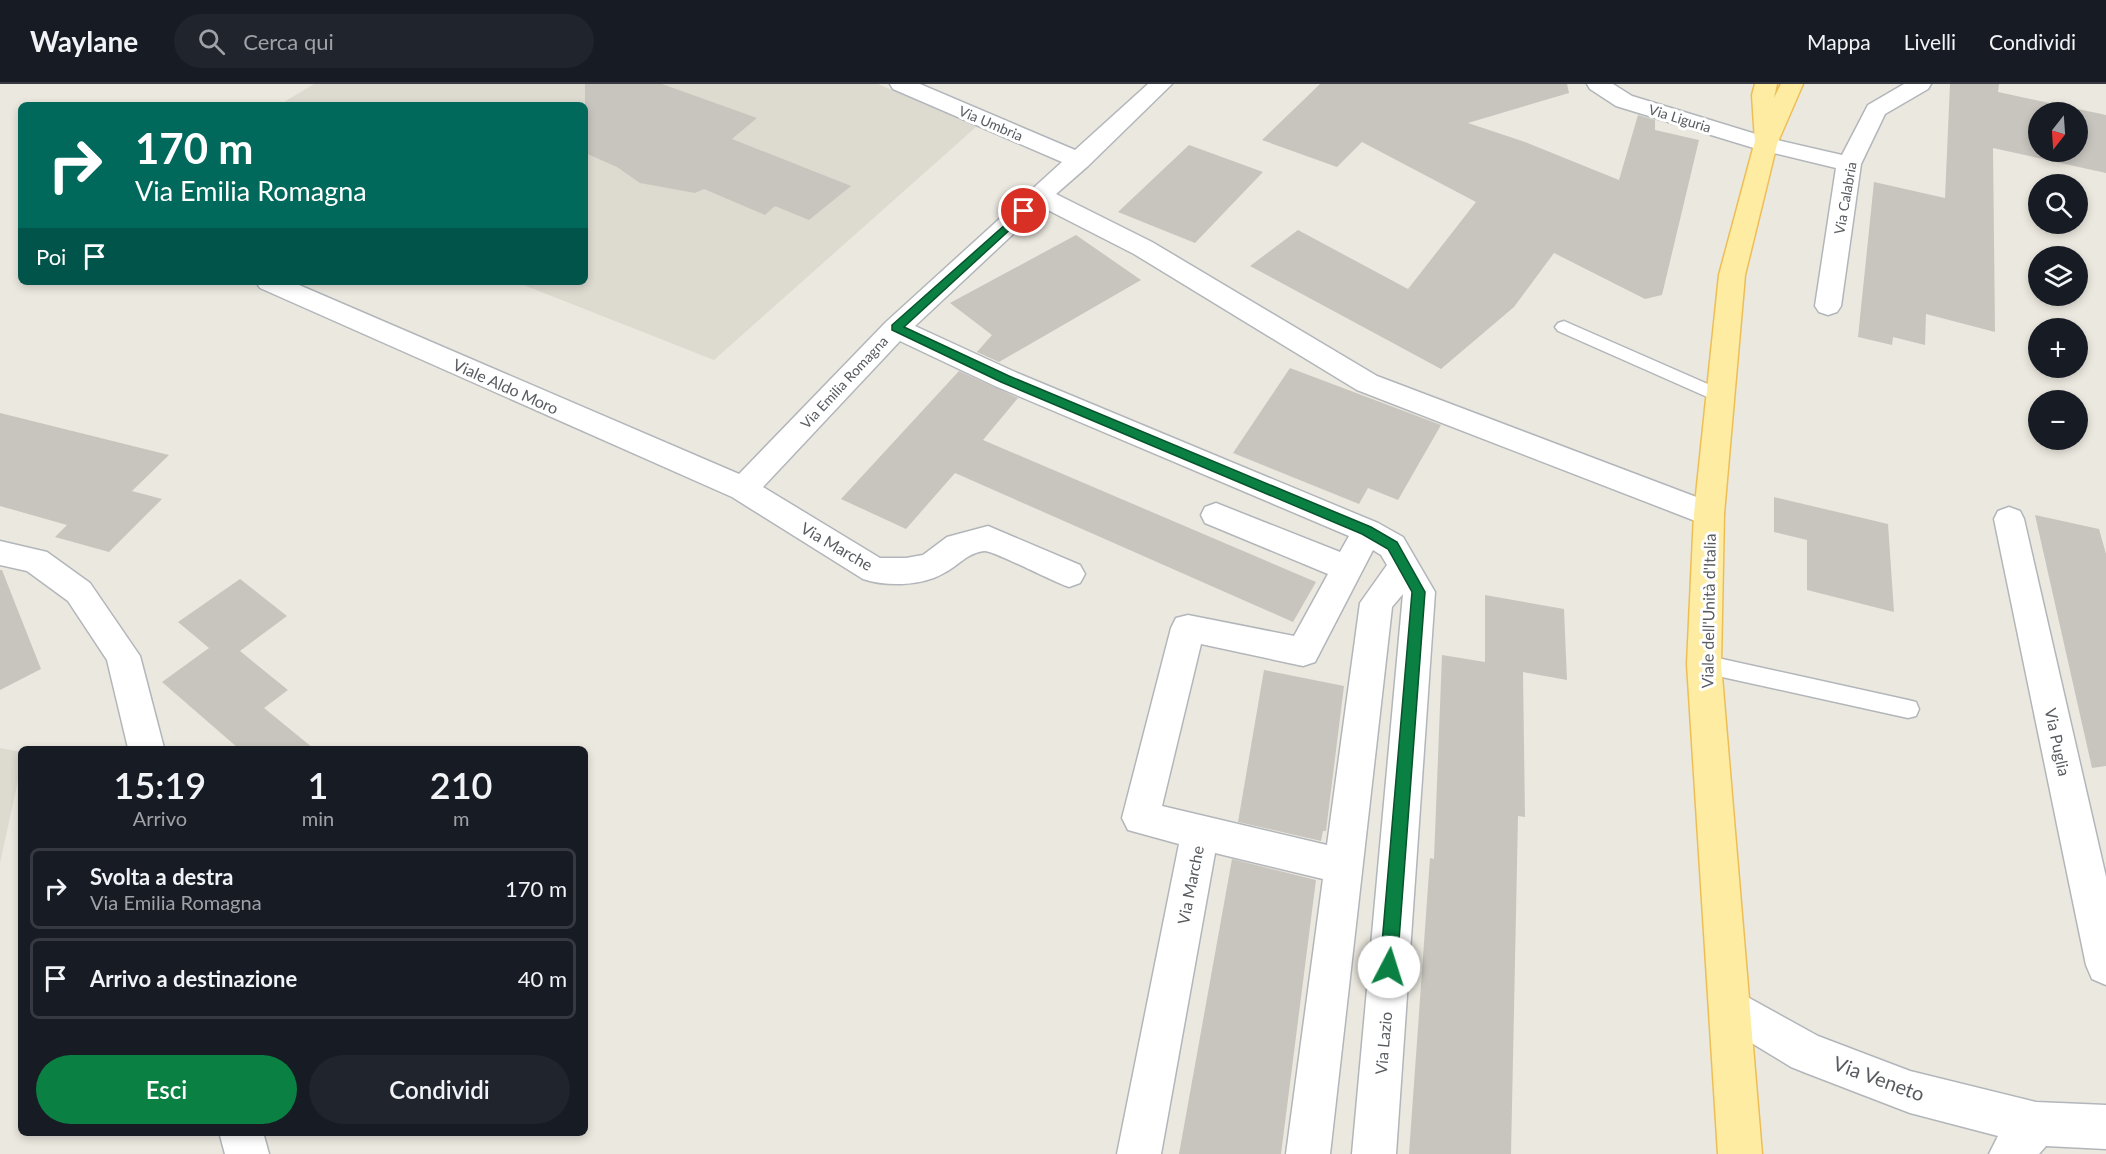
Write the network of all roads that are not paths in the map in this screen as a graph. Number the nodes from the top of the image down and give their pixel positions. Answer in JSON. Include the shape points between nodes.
{"nodes":[{"id":1,"x":1161,"y":84,"type":"edge"},
{"id":2,"x":1598,"y":84,"type":"edge"},
{"id":3,"x":1766,"y":84,"type":"edge"},
{"id":4,"x":1792,"y":84,"type":"edge"},
{"id":5,"x":1920,"y":84,"type":"edge"},
{"id":6,"x":909,"y":85,"type":"edge"},
{"id":7,"x":1765,"y":144,"type":"junction"},
{"id":8,"x":1080,"y":161,"type":"junction"},
{"id":9,"x":1849,"y":164,"type":"junction"},
{"id":10,"x":1040,"y":196,"type":"junction"},
{"id":11,"x":276,"y":285,"type":"edge"},
{"id":12,"x":1828,"y":306,"type":"dead end"},
{"id":13,"x":1564,"y":327,"type":"dead end"},
{"id":14,"x":896,"y":328,"type":"junction"},
{"id":15,"x":1720,"y":396,"type":"junction"},
{"id":16,"x":743,"y":489,"type":"junction"},
{"id":17,"x":1709,"y":514,"type":"junction"},
{"id":18,"x":1216,"y":515,"type":"dead end"},
{"id":19,"x":2009,"y":519,"type":"dead end"},
{"id":20,"x":1367,"y":531,"type":"junction"},
{"id":21,"x":0,"y":553,"type":"edge"},
{"id":22,"x":1404,"y":564,"type":"junction"},
{"id":23,"x":1347,"y":568,"type":"junction"},
{"id":24,"x":1069,"y":573,"type":"dead end"},
{"id":25,"x":1704,"y":664,"type":"junction"},
{"id":26,"x":1908,"y":709,"type":"dead end"},
{"id":27,"x":146,"y":746,"type":"edge"},
{"id":28,"x":1200,"y":832,"type":"junction"},
{"id":29,"x":1343,"y":866,"type":"junction"},
{"id":30,"x":2106,"y":965,"type":"edge"},
{"id":31,"x":1731,"y":1008,"type":"junction"},
{"id":32,"x":2106,"y":1127,"type":"edge"},
{"id":33,"x":242,"y":1136,"type":"edge"},
{"id":34,"x":2024,"y":1139,"type":"edge"},
{"id":35,"x":247,"y":1154,"type":"edge"},
{"id":36,"x":1140,"y":1154,"type":"edge"},
{"id":37,"x":1308,"y":1154,"type":"edge"},
{"id":38,"x":1374,"y":1154,"type":"edge"},
{"id":39,"x":1740,"y":1154,"type":"edge"}],
"edges":[{"from":1,"to":8,"type":"street","name":"Via Emilia Romagna"},
{"from":2,"to":7,"type":"street","name":"Via Liguria","via":[[1624,101]]},
{"from":3,"to":7,"type":"main road","name":"Viale dell'Unità d'Italia"},
{"from":4,"to":7,"type":"main road","name":"Viale dell'Unità d'Italia"},
{"from":5,"to":9,"type":"street","name":"Via Calabria","via":[[1876,110]]},
{"from":6,"to":8,"type":"street","name":"Via Umbria"},
{"from":7,"to":9,"type":"street","name":"Via Liguria"},
{"from":7,"to":15,"type":"main road","name":"Viale dell'Unità d'Italia","via":[[1732,275]]},
{"from":8,"to":10,"type":"street","name":"Via Emilia Romagna"},
{"from":9,"to":12,"type":"street","name":"Via Calabria"},
{"from":10,"to":14,"type":"street","name":"Via Emilia Romagna"},
{"from":10,"to":17,"type":"street","via":[[1143,248],[1368,383]]},
{"from":11,"to":16,"type":"street","name":"Viale Aldo Moro"},
{"from":13,"to":15,"type":"lane"},
{"from":14,"to":16,"type":"street","name":"Via Emilia Romagna"},
{"from":14,"to":20,"type":"street","name":"Via Lazio","via":[[1005,379]]},
{"from":15,"to":17,"type":"main road","name":"Viale dell'Unità d'Italia"},
{"from":16,"to":24,"type":"street","name":"Via Marche","via":[[874,570],[906,572],[932,565],[958,546],[988,538]]},
{"from":17,"to":25,"type":"main road","name":"Viale dell'Unità d'Italia"},
{"from":18,"to":23,"type":"street"},
{"from":19,"to":30,"type":"street","name":"Via Puglia"},
{"from":20,"to":22,"type":"street","name":"Via Lazio","via":[[1392,546]]},
{"from":20,"to":23,"type":"street"},
{"from":21,"to":27,"type":"street","via":[[36,561],[79,592],[123,656]]},
{"from":22,"to":29,"type":"street","via":[[1376,603]]},
{"from":22,"to":38,"type":"street","name":"Via Lazio","via":[[1419,592]]},
{"from":23,"to":28,"type":"street","name":"Via Marche","via":[[1303,652],[1188,628],[1141,818]]},
{"from":25,"to":26,"type":"lane"},
{"from":25,"to":31,"type":"main road","name":"Viale dell'Unità d'Italia"},
{"from":28,"to":29,"type":"street"},
{"from":28,"to":36,"type":"street","name":"Via Marche"},
{"from":29,"to":37,"type":"street"},
{"from":31,"to":34,"type":"street","name":"Via Veneto","via":[[1806,1052]]},
{"from":31,"to":39,"type":"main road","name":"Viale dell'Unità d'Italia"},
{"from":32,"to":34,"type":"street","name":"Via Veneto"},
{"from":33,"to":35,"type":"street"}]}
